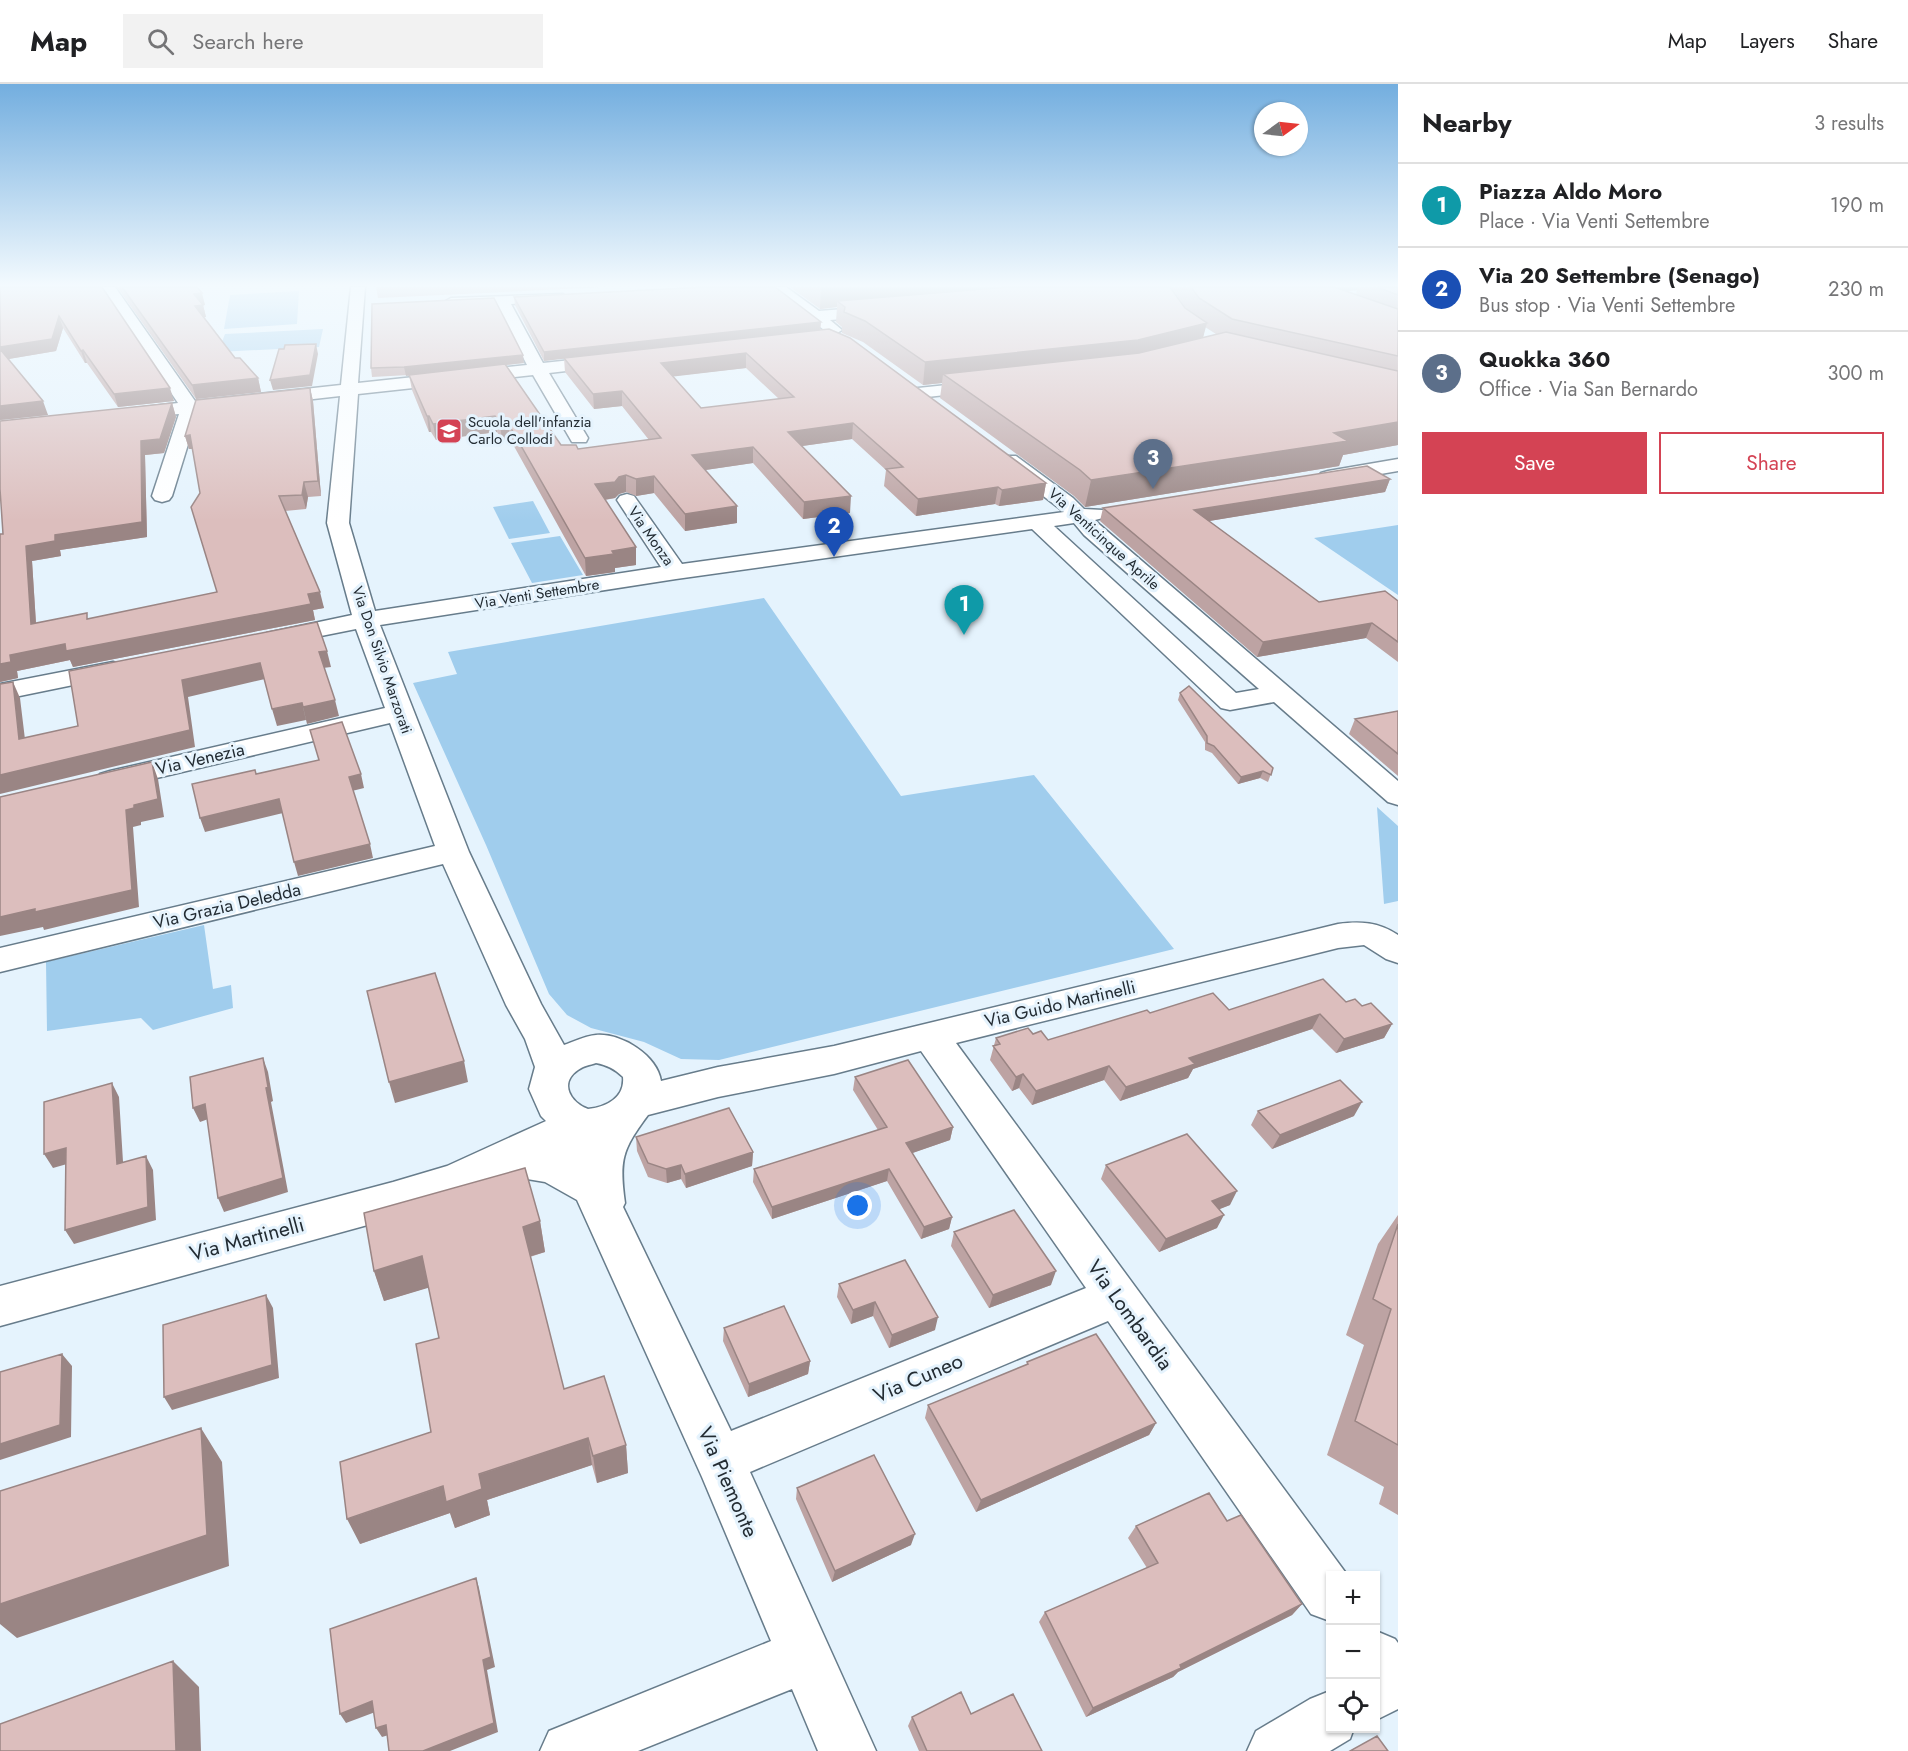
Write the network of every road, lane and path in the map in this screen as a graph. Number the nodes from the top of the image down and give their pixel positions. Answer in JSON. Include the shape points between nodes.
{"nodes":[{"id":1,"x":161,"y":365,"type":"edge"},
{"id":2,"x":351,"y":365,"type":"edge"},
{"id":3,"x":535,"y":365,"type":"edge"},
{"id":4,"x":573,"y":365,"type":"edge"},
{"id":5,"x":537,"y":369,"type":"junction"},
{"id":6,"x":1005,"y":383,"type":"edge"},
{"id":7,"x":349,"y":390,"type":"junction"},
{"id":8,"x":190,"y":407,"type":"junction"},
{"id":9,"x":937,"y":407,"type":"edge"},
{"id":10,"x":107,"y":416,"type":"edge"},
{"id":11,"x":579,"y":438,"type":"dead end"},
{"id":12,"x":995,"y":449,"type":"edge"},
{"id":13,"x":1398,"y":465,"type":"edge"},
{"id":14,"x":1311,"y":480,"type":"edge"},
{"id":15,"x":162,"y":496,"type":"dead end"},
{"id":16,"x":627,"y":500,"type":"edge"},
{"id":17,"x":1113,"y":512,"type":"edge"},
{"id":18,"x":1078,"y":516,"type":"junction"},
{"id":19,"x":1036,"y":521,"type":"junction"},
{"id":20,"x":676,"y":572,"type":"junction"},
{"id":21,"x":366,"y":620,"type":"junction"},
{"id":22,"x":254,"y":642,"type":"edge"},
{"id":23,"x":139,"y":665,"type":"edge"},
{"id":24,"x":0,"y":692,"type":"edge"},
{"id":25,"x":1279,"y":693,"type":"junction"},
{"id":26,"x":399,"y":713,"type":"junction"},
{"id":27,"x":80,"y":786,"type":"edge"},
{"id":28,"x":1398,"y":796,"type":"edge"},
{"id":29,"x":453,"y":852,"type":"junction"},
{"id":30,"x":1398,"y":919,"type":"edge"},
{"id":31,"x":1362,"y":933,"type":"junction"},
{"id":32,"x":1398,"y":951,"type":"edge"},
{"id":33,"x":0,"y":960,"type":"edge"},
{"id":34,"x":930,"y":1035,"type":"junction"},
{"id":35,"x":635,"y":1093,"type":"junction"},
{"id":36,"x":566,"y":1094,"type":"junction"},
{"id":37,"x":491,"y":1163,"type":"junction"},
{"id":38,"x":598,"y":1201,"type":"junction"},
{"id":39,"x":1116,"y":1296,"type":"junction"},
{"id":40,"x":0,"y":1306,"type":"edge"},
{"id":41,"x":719,"y":1460,"type":"junction"},
{"id":42,"x":1326,"y":1589,"type":"edge"},
{"id":43,"x":806,"y":1657,"type":"junction"},
{"id":44,"x":1326,"y":1721,"type":"edge"},
{"id":45,"x":569,"y":1751,"type":"edge"},
{"id":46,"x":847,"y":1751,"type":"edge"},
{"id":47,"x":1276,"y":1751,"type":"edge"}],
"edges":[{"from":1,"to":8,"type":"street"},
{"from":2,"to":7,"type":"street","name":"Via Don Silvio Marzorati"},
{"from":3,"to":5,"type":"street"},
{"from":4,"to":5,"type":"street"},
{"from":5,"to":7,"type":"street"},
{"from":5,"to":11,"type":"street"},
{"from":6,"to":9,"type":"street","via":[[911,388]]},
{"from":7,"to":8,"type":"street"},
{"from":7,"to":21,"type":"street","name":"Via Don Silvio Marzorati","via":[[338,523]]},
{"from":8,"to":10,"type":"street"},
{"from":8,"to":15,"type":"street"},
{"from":12,"to":18,"type":"street","name":"Via Venticinque Aprile","via":[[1066,502]]},
{"from":13,"to":14,"type":"street"},
{"from":16,"to":20,"type":"street","name":"Via Monza"},
{"from":17,"to":18,"type":"street","name":"Via Venti Settembre"},
{"from":18,"to":19,"type":"street","name":"Via Venti Settembre"},
{"from":18,"to":25,"type":"street","name":"Via Venticinque Aprile"},
{"from":19,"to":20,"type":"street","name":"Via Venti Settembre"},
{"from":19,"to":25,"type":"street","via":[[1230,702]]},
{"from":20,"to":21,"type":"street","name":"Via Venti Settembre"},
{"from":21,"to":22,"type":"street","name":"Via Venti Settembre"},
{"from":21,"to":26,"type":"street","name":"Via Don Silvio Marzorati"},
{"from":23,"to":24,"type":"street"},
{"from":25,"to":28,"type":"street","name":"Via Venticinque Aprile"},
{"from":26,"to":27,"type":"street","name":"Via Venezia"},
{"from":26,"to":29,"type":"street","name":"Via Don Silvio Marzorati"},
{"from":29,"to":33,"type":"street","name":"Via Grazia Deledda"},
{"from":29,"to":36,"type":"street","name":"Via Don Silvio Marzorati"},
{"from":30,"to":31,"type":"street","name":"Via Guido Martinelli"},
{"from":31,"to":32,"type":"street"},
{"from":31,"to":34,"type":"street","name":"Via Guido Martinelli"},
{"from":34,"to":35,"type":"street","name":"Via Guido Martinelli","via":[[834,1060]]},
{"from":34,"to":39,"type":"street","name":"Via Lombardia"},
{"from":35,"to":36,"type":"street","via":[[618,1118],[589,1124]]},
{"from":35,"to":36,"type":"street","via":[[630,1059],[608,1050]]},
{"from":35,"to":38,"type":"street","name":"Via Piemonte","via":[[609,1135],[600,1168]]},
{"from":36,"to":37,"type":"street","name":"Via Martinelli"},
{"from":36,"to":38,"type":"street","name":"Via Piemonte"},
{"from":37,"to":38,"type":"street","name":"Via Martinelli","via":[[525,1161],[549,1165],[566,1172]]},
{"from":37,"to":40,"type":"street","name":"Via Martinelli","via":[[457,1180],[393,1200]]},
{"from":38,"to":41,"type":"street","name":"Via Piemonte"},
{"from":39,"to":41,"type":"street","name":"Via Cuneo"},
{"from":39,"to":42,"type":"street","name":"Via Lombardia"},
{"from":41,"to":43,"type":"street","name":"Via Piemonte"},
{"from":43,"to":45,"type":"street"},
{"from":43,"to":46,"type":"street","name":"Via Piemonte"},
{"from":44,"to":47,"type":"street"}]}
